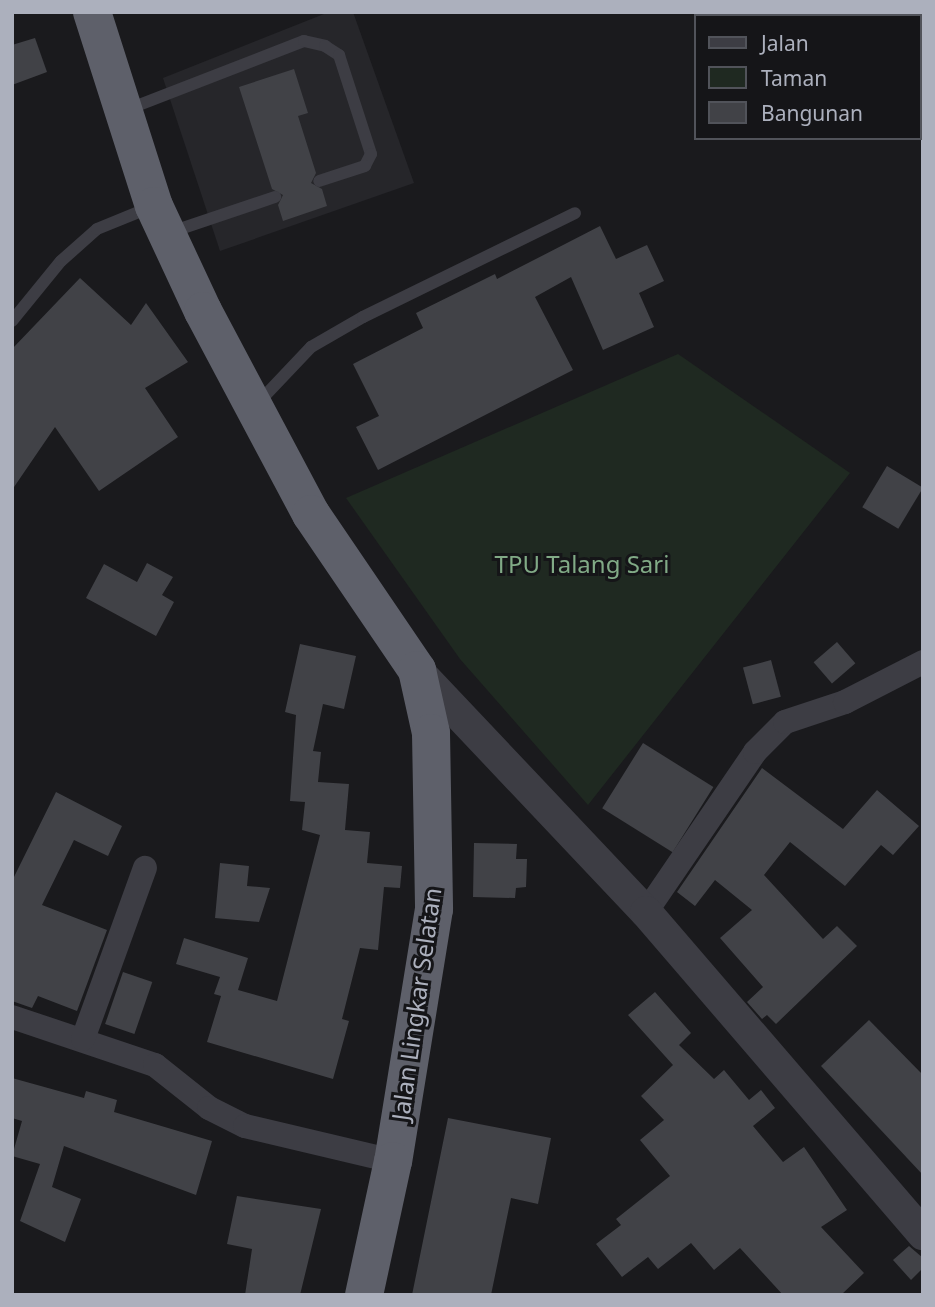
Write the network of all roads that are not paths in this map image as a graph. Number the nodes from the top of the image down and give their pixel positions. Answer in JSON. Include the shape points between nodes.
{"nodes":[{"id":1,"x":92,"y":12,"type":"edge"},
{"id":2,"x":123,"y":111,"type":"junction"},
{"id":3,"x":319,"y":181,"type":"dead end"},
{"id":4,"x":275,"y":197,"type":"dead end"},
{"id":5,"x":575,"y":213,"type":"dead end"},
{"id":6,"x":161,"y":220,"type":"junction"},
{"id":7,"x":12,"y":321,"type":"edge"},
{"id":8,"x":253,"y":408,"type":"junction"},
{"id":9,"x":923,"y":662,"type":"edge"},
{"id":10,"x":417,"y":670,"type":"junction"},
{"id":11,"x":145,"y":869,"type":"dead end"},
{"id":12,"x":646,"y":912,"type":"junction"},
{"id":13,"x":12,"y":1017,"type":"edge"},
{"id":14,"x":83,"y":1039,"type":"junction"},
{"id":15,"x":393,"y":1161,"type":"junction"},
{"id":16,"x":923,"y":1234,"type":"edge"},
{"id":17,"x":365,"y":1295,"type":"edge"}],
"edges":[{"from":1,"to":2,"type":"highway"},
{"from":2,"to":3,"type":"lane","via":[[303,41],[325,46],[339,55],[371,155],[365,166]]},
{"from":2,"to":6,"type":"highway"},
{"from":4,"to":6,"type":"lane"},
{"from":5,"to":8,"type":"lane","via":[[311,347]]},
{"from":6,"to":7,"type":"lane","via":[[97,229],[61,261]]},
{"from":6,"to":8,"type":"highway"},
{"from":8,"to":10,"type":"highway","via":[[311,514]]},
{"from":9,"to":12,"type":"street","via":[[845,702],[785,722],[755,752]]},
{"from":10,"to":12,"type":"street"},
{"from":10,"to":15,"type":"highway","name":"Jalan Lingkar Selatan","via":[[431,733],[434,909]]},
{"from":11,"to":14,"type":"street"},
{"from":12,"to":16,"type":"street"},
{"from":13,"to":14,"type":"street"},
{"from":14,"to":15,"type":"street","via":[[155,1065],[209,1108],[245,1126]]},
{"from":15,"to":17,"type":"highway","name":"Jalan Lingkar Selatan"}]}
